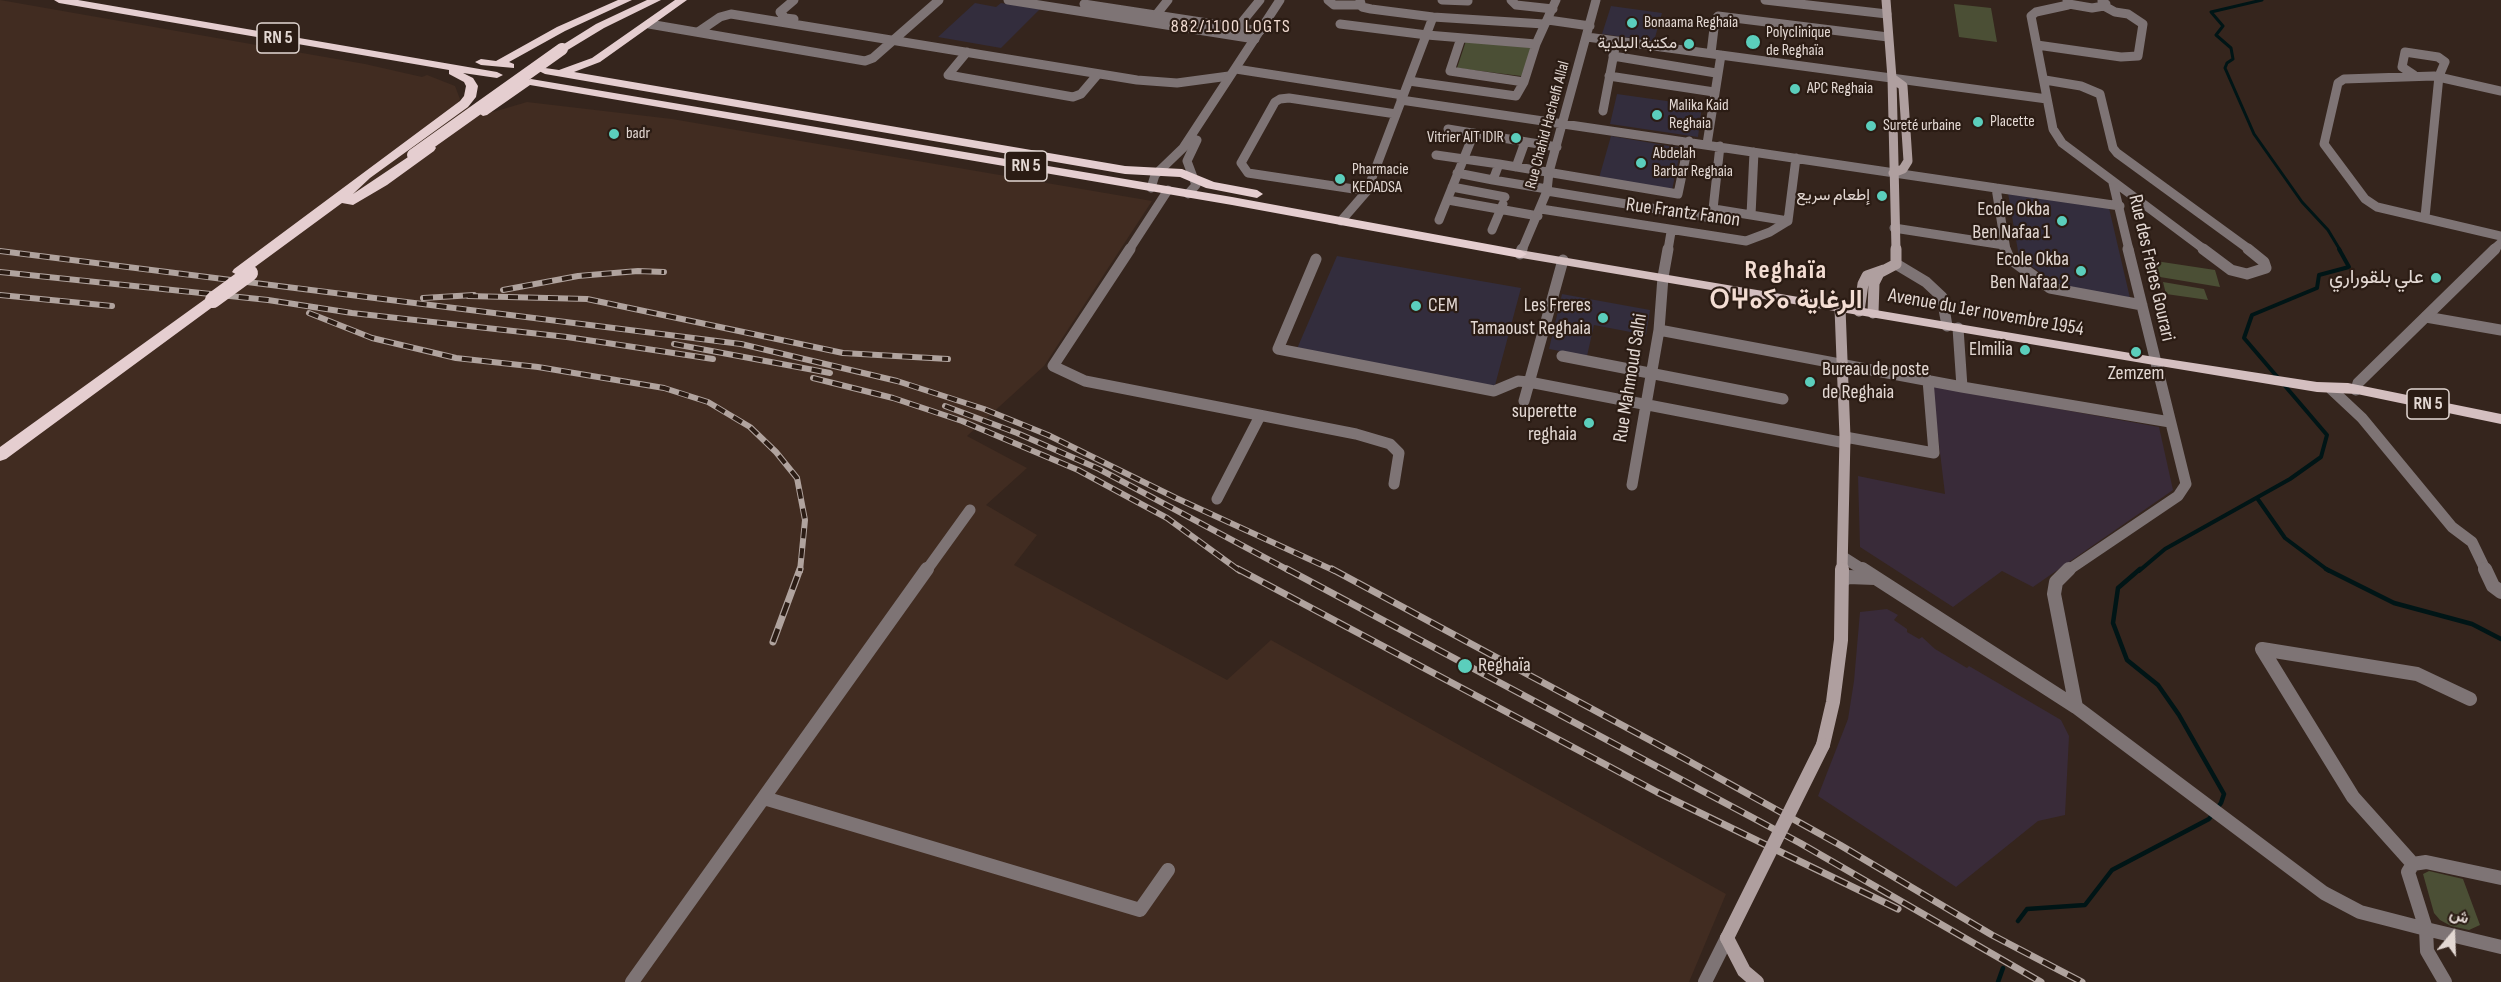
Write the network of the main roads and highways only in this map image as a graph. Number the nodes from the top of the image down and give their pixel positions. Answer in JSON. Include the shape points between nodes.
{"nodes":[{"id":1,"x":59,"y":0,"type":"edge"},
{"id":2,"x":111,"y":0,"type":"edge"},
{"id":3,"x":627,"y":0,"type":"edge"},
{"id":4,"x":643,"y":0,"type":"edge"},
{"id":5,"x":656,"y":0,"type":"edge"},
{"id":6,"x":682,"y":0,"type":"edge"},
{"id":7,"x":1886,"y":0,"type":"edge"},
{"id":8,"x":558,"y":48,"type":"junction"},
{"id":9,"x":472,"y":60,"type":"junction"},
{"id":10,"x":596,"y":60,"type":"junction"},
{"id":11,"x":421,"y":62,"type":"junction"},
{"id":12,"x":460,"y":68,"type":"junction"},
{"id":13,"x":545,"y":71,"type":"junction"},
{"id":14,"x":559,"y":74,"type":"junction"},
{"id":15,"x":496,"y":76,"type":"junction"},
{"id":16,"x":587,"y":78,"type":"junction"},
{"id":17,"x":1892,"y":78,"type":"junction"},
{"id":18,"x":528,"y":83,"type":"junction"},
{"id":19,"x":574,"y":89,"type":"junction"},
{"id":20,"x":501,"y":100,"type":"junction"},
{"id":21,"x":464,"y":104,"type":"junction"},
{"id":22,"x":409,"y":154,"type":"junction"},
{"id":23,"x":1893,"y":173,"type":"junction"},
{"id":24,"x":1217,"y":193,"type":"junction"},
{"id":25,"x":348,"y":202,"type":"junction"},
{"id":26,"x":333,"y":204,"type":"junction"},
{"id":27,"x":1521,"y":252,"type":"joint"},
{"id":28,"x":1885,"y":269,"type":"junction"},
{"id":29,"x":244,"y":273,"type":"junction"},
{"id":30,"x":208,"y":299,"type":"junction"},
{"id":31,"x":1840,"y":308,"type":"junction"},
{"id":32,"x":1859,"y":311,"type":"junction"},
{"id":33,"x":1873,"y":313,"type":"junction"},
{"id":34,"x":2303,"y":381,"type":"junction"},
{"id":35,"x":2356,"y":390,"type":"junction"},
{"id":36,"x":2501,"y":419,"type":"edge"},
{"id":37,"x":0,"y":445,"type":"edge"},
{"id":38,"x":0,"y":455,"type":"edge"},
{"id":39,"x":1757,"y":982,"type":"edge"}],
"edges":[{"from":1,"to":11,"type":"highway","number":"RN 5"},
{"from":2,"to":9,"type":"highway","number":"RN 5"},
{"from":3,"to":15,"type":"highway","via":[[561,29]]},
{"from":4,"to":8,"type":"highway","via":[[601,19]]},
{"from":5,"to":8,"type":"highway"},
{"from":6,"to":10,"type":"highway"},
{"from":7,"to":17,"type":"main road"},
{"from":8,"to":22,"type":"highway","bridge":true},
{"from":9,"to":12,"type":"highway"},
{"from":9,"to":15,"type":"highway","number":"RN 5"},
{"from":10,"to":14,"type":"highway"},
{"from":10,"to":16,"type":"highway"},
{"from":11,"to":12,"type":"highway","number":"RN 5"},
{"from":11,"to":21,"type":"highway","via":[[469,80],[472,92]]},
{"from":12,"to":15,"type":"highway","number":"RN 5"},
{"from":13,"to":14,"type":"highway","number":"RN 5"},
{"from":13,"to":15,"type":"highway","via":[[531,63]]},
{"from":13,"to":18,"type":"highway"},
{"from":14,"to":16,"type":"highway","number":"RN 5"},
{"from":15,"to":18,"type":"highway","via":[[509,85]]},
{"from":15,"to":21,"type":"highway"},
{"from":16,"to":19,"type":"highway"},
{"from":16,"to":24,"type":"highway","number":"RN 5","via":[[1125,170],[1176,173],[1194,177]]},
{"from":17,"to":23,"type":"main road"},
{"from":17,"to":23,"type":"main road","via":[[1903,86],[1908,161],[1903,169]]},
{"from":18,"to":19,"type":"highway","number":"RN 5"},
{"from":18,"to":20,"type":"highway"},
{"from":19,"to":20,"type":"highway"},
{"from":19,"to":24,"type":"highway","number":"RN 5","via":[[1188,194]]},
{"from":20,"to":25,"type":"highway"},
{"from":21,"to":26,"type":"highway","via":[[366,174]]},
{"from":22,"to":25,"type":"highway"},
{"from":22,"to":26,"type":"highway"},
{"from":23,"to":28,"type":"main road","via":[[1896,264]]},
{"from":24,"to":27,"type":"highway","number":"RN 5"},
{"from":25,"to":29,"type":"highway"},
{"from":26,"to":29,"type":"highway"},
{"from":27,"to":31,"type":"main road","name":"Avenue du 1er novembre 1954","number":"RN 5"},
{"from":28,"to":32,"type":"main road","via":[[1867,276]]},
{"from":28,"to":33,"type":"main road","via":[[1874,283]]},
{"from":29,"to":30,"type":"highway","bridge":true},
{"from":30,"to":37,"type":"highway"},
{"from":30,"to":38,"type":"highway"},
{"from":31,"to":32,"type":"main road","name":"Avenue du 1er novembre 1954","number":"RN 5"},
{"from":31,"to":39,"type":"main road","bridge":true,"via":[[1845,440],[1841,640],[1823,746],[1727,938],[1744,971]]},
{"from":32,"to":33,"type":"main road","name":"Avenue du 1er novembre 1954","number":"RN 5"},
{"from":33,"to":34,"type":"main road","name":"Avenue du 1er novembre 1954","number":"RN 5"},
{"from":34,"to":35,"type":"main road","number":"RN 5"},
{"from":34,"to":35,"type":"main road","number":"RN 5","via":[[2331,389]]},
{"from":35,"to":36,"type":"main road","number":"RN 5"}]}
